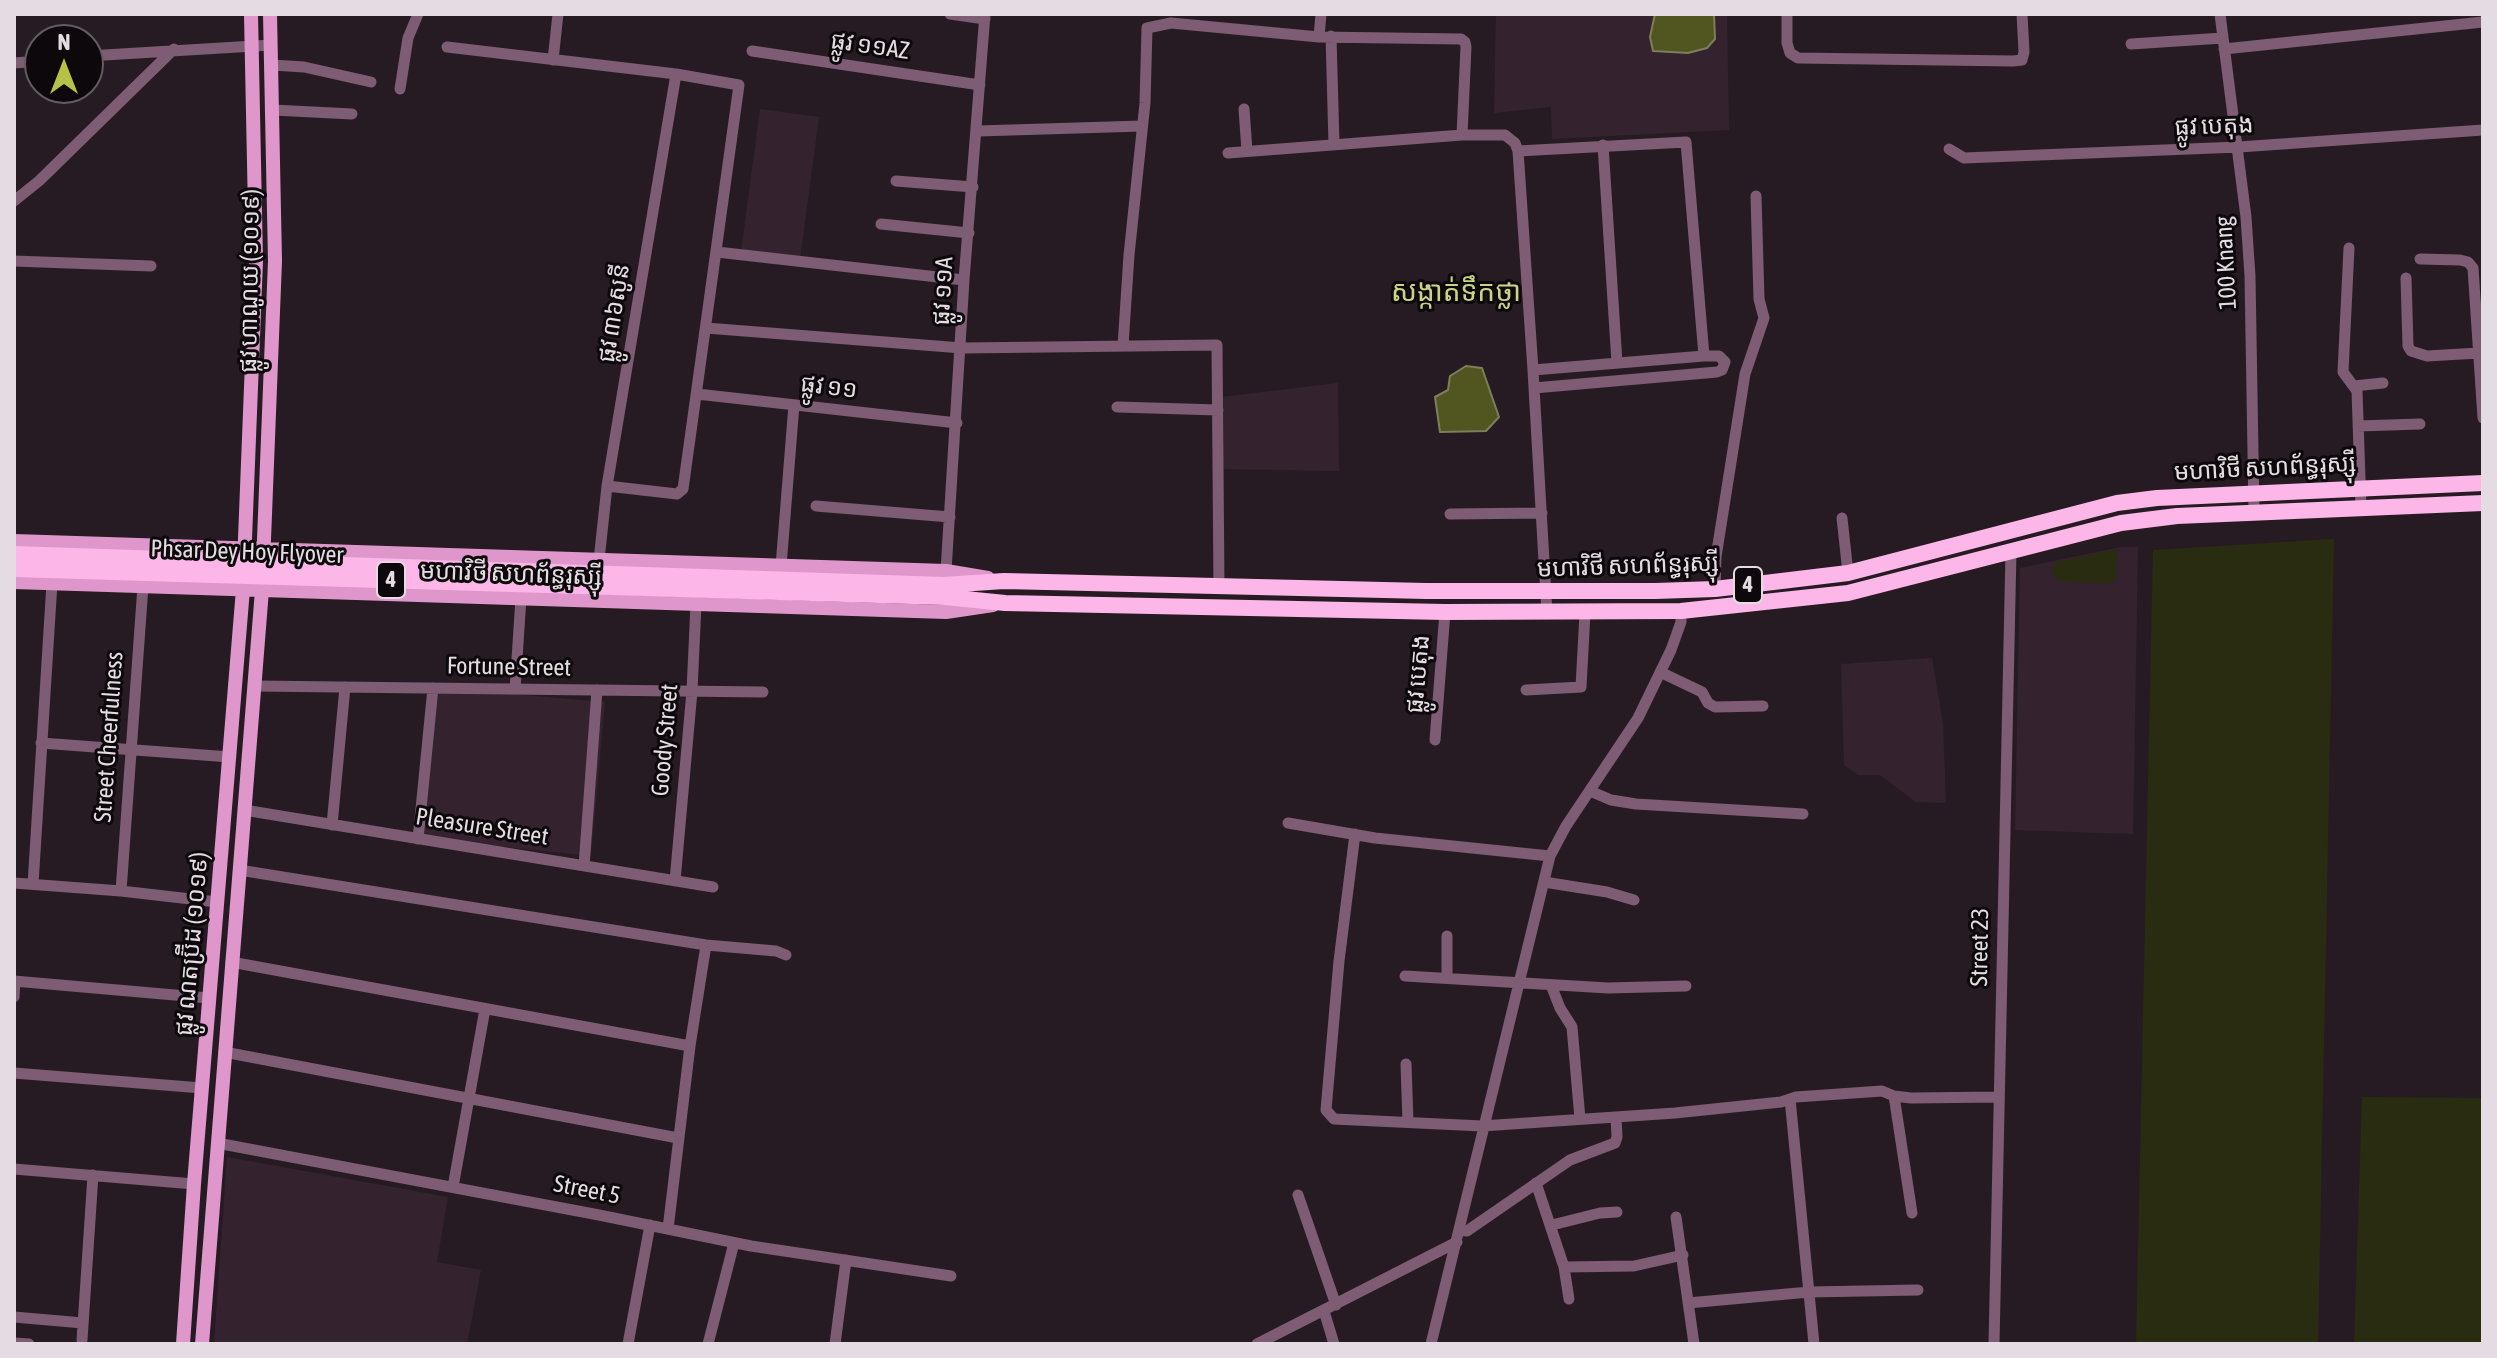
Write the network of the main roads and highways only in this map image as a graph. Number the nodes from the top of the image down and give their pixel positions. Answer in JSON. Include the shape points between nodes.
{"nodes":[{"id":1,"x":251,"y":14,"type":"edge"},
{"id":2,"x":270,"y":14,"type":"edge"},
{"id":3,"x":2483,"y":483,"type":"edge"},
{"id":4,"x":2483,"y":503,"type":"edge"},
{"id":5,"x":14,"y":541,"type":"edge"},
{"id":6,"x":53,"y":542,"type":"junction"},
{"id":7,"x":245,"y":549,"type":"junction"},
{"id":8,"x":264,"y":549,"type":"junction"},
{"id":9,"x":14,"y":554,"type":"edge"},
{"id":10,"x":506,"y":557,"type":"junction"},
{"id":11,"x":14,"y":569,"type":"edge"},
{"id":12,"x":1004,"y":581,"type":"junction"},
{"id":13,"x":14,"y":582,"type":"edge"},
{"id":14,"x":52,"y":583,"type":"junction"},
{"id":15,"x":767,"y":586,"type":"junction"},
{"id":16,"x":243,"y":589,"type":"junction"},
{"id":17,"x":262,"y":590,"type":"junction"},
{"id":18,"x":503,"y":598,"type":"junction"},
{"id":19,"x":1005,"y":603,"type":"junction"},
{"id":20,"x":183,"y":1344,"type":"edge"},
{"id":21,"x":202,"y":1344,"type":"edge"}],
"edges":[{"from":1,"to":7,"type":"main road","name":"ផ្លូវ ហាណូយ (១០១៩)","via":[[256,261]]},
{"from":2,"to":8,"type":"main road","name":"ផ្លូវ ហាណូយ (១០១៩)","via":[[275,261]]},
{"from":3,"to":12,"type":"highway","name":"មហាវិថី សហព័ន្ធរុស្ស៊ី","number":"4","via":[[2253,491],[2117,503],[1848,573],[1715,589],[1547,593]]},
{"from":4,"to":19,"type":"highway","name":"មហាវិថី សហព័ន្ធរុស្ស៊ី","number":"4","via":[[2121,523],[1848,593],[1681,611]]},
{"from":5,"to":6,"type":"main road","name":"មហាវិថី សហព័ន្ធរុស្ស៊ី"},
{"from":6,"to":7,"type":"main road","name":"មហាវិថី សហព័ន្ធរុស្ស៊ី"},
{"from":6,"to":14,"type":"main road","via":[[69,564],[64,577]]},
{"from":7,"to":8,"type":"main road","name":"មហាវិថី សហព័ន្ធរុស្ស៊ី"},
{"from":7,"to":16,"type":"main road","name":"ផ្លូវ ណតប្រ៊ីដ (១០១៩)"},
{"from":8,"to":10,"type":"main road","name":"មហាវិថី សហព័ន្ធរុស្ស៊ី"},
{"from":8,"to":17,"type":"main road","name":"ផ្លូវ ណតប្រ៊ីដ (១០១៩)"},
{"from":9,"to":15,"type":"highway","name":"Phsar Dey Hoy Flyover","number":"4"},
{"from":10,"to":12,"type":"main road","name":"មហាវិថី សហព័ន្ធរុស្ស៊ី","via":[[946,571]]},
{"from":10,"to":18,"type":"main road","via":[[491,576]]},
{"from":11,"to":15,"type":"highway","name":"Phsar Dey Hoy Flyover","number":"4"},
{"from":12,"to":15,"type":"highway","name":"មហាវិថី សហព័ន្ធរុស្ស៊ី","number":"4"},
{"from":13,"to":14,"type":"main road","name":"មហាវិថី សហព័ន្ធរុស្ស៊ី"},
{"from":14,"to":16,"type":"main road","name":"មហាវិថី សហព័ន្ធរុស្ស៊ី"},
{"from":15,"to":19,"type":"highway","name":"មហាវិថី សហព័ន្ធរុស្ស៊ី","number":"4"},
{"from":16,"to":17,"type":"main road","name":"មហាវិថី សហព័ន្ធរុស្ស៊ី"},
{"from":16,"to":20,"type":"main road","name":"ផ្លូវ ណតប្រ៊ីដ (១០១៩)"},
{"from":17,"to":18,"type":"main road","name":"មហាវិថី សហព័ន្ធរុស្ស៊ី"},
{"from":17,"to":21,"type":"main road","name":"ផ្លូវ ណតប្រ៊ីដ (១០១៩)"},
{"from":18,"to":19,"type":"main road","name":"មហាវិថី សហព័ន្ធរុស្ស៊ី","via":[[946,612]]}]}
